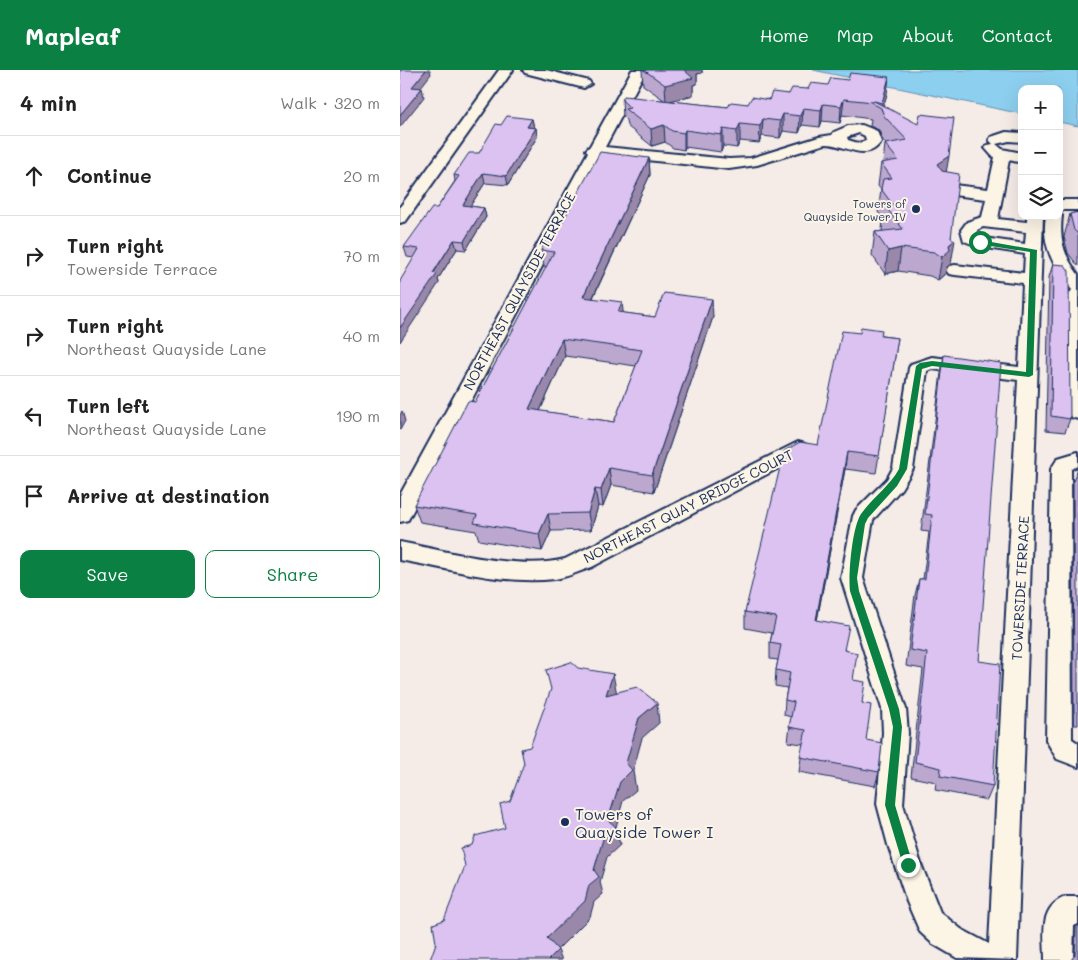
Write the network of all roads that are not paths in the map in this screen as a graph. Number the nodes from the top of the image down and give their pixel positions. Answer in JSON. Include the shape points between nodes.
{"nodes":[{"id":1,"x":506,"y":70,"type":"edge"},
{"id":2,"x":530,"y":70,"type":"edge"},
{"id":3,"x":639,"y":70,"type":"edge"},
{"id":4,"x":584,"y":84,"type":"dead end"},
{"id":5,"x":1018,"y":137,"type":"edge"},
{"id":6,"x":839,"y":139,"type":"dead end"},
{"id":7,"x":996,"y":149,"type":"junction"},
{"id":8,"x":594,"y":150,"type":"junction"},
{"id":9,"x":1018,"y":157,"type":"edge"},
{"id":10,"x":945,"y":189,"type":"edge"},
{"id":11,"x":994,"y":195,"type":"junction"},
{"id":12,"x":1063,"y":205,"type":"edge"},
{"id":13,"x":1078,"y":205,"type":"edge"},
{"id":14,"x":400,"y":218,"type":"edge"},
{"id":15,"x":1053,"y":220,"type":"edge"},
{"id":16,"x":1034,"y":222,"type":"edge"},
{"id":17,"x":989,"y":223,"type":"junction"},
{"id":18,"x":988,"y":243,"type":"junction"},
{"id":19,"x":1033,"y":250,"type":"junction"},
{"id":20,"x":985,"y":262,"type":"dead end"},
{"id":21,"x":955,"y":270,"type":"dead end"},
{"id":22,"x":1032,"y":279,"type":"junction"},
{"id":23,"x":1078,"y":286,"type":"edge"},
{"id":24,"x":1078,"y":294,"type":"edge"},
{"id":25,"x":1029,"y":375,"type":"junction"},
{"id":26,"x":1078,"y":412,"type":"edge"},
{"id":27,"x":798,"y":449,"type":"edge"},
{"id":28,"x":1078,"y":460,"type":"edge"},
{"id":29,"x":400,"y":514,"type":"edge"},
{"id":30,"x":400,"y":551,"type":"edge"},
{"id":31,"x":1078,"y":755,"type":"edge"},
{"id":32,"x":1078,"y":911,"type":"edge"},
{"id":33,"x":991,"y":960,"type":"edge"},
{"id":34,"x":1003,"y":960,"type":"edge"},
{"id":35,"x":1059,"y":960,"type":"edge"}],
"edges":[{"from":1,"to":14,"type":"street"},
{"from":2,"to":4,"type":"street"},
{"from":3,"to":8,"type":"street","name":"NORTHEAST QUAYSIDE TERRACE"},
{"from":5,"to":7,"type":"street","via":[[1010,136]]},
{"from":6,"to":8,"type":"street","via":[[824,140],[752,162],[729,164]]},
{"from":7,"to":9,"type":"street","via":[[997,153]]},
{"from":7,"to":11,"type":"street"},
{"from":8,"to":29,"type":"street","name":"NORTHEAST QUAYSIDE TERRACE"},
{"from":10,"to":11,"type":"street"},
{"from":11,"to":17,"type":"street"},
{"from":12,"to":13,"type":"street"},
{"from":15,"to":23,"type":"street","via":[[1053,245]]},
{"from":16,"to":17,"type":"street"},
{"from":16,"to":19,"type":"street","name":"TOWERSIDE TERRACE"},
{"from":17,"to":18,"type":"street","via":[[972,225],[969,230],[970,237]]},
{"from":18,"to":19,"type":"street"},
{"from":18,"to":20,"type":"street"},
{"from":19,"to":22,"type":"street","name":"TOWERSIDE TERRACE"},
{"from":21,"to":22,"type":"street"},
{"from":22,"to":25,"type":"street","name":"TOWERSIDE TERRACE"},
{"from":24,"to":26,"type":"street"},
{"from":25,"to":33,"type":"street","via":[[932,363],[918,368],[903,469],[894,484],[864,516],[852,578],[898,727],[890,805],[908,865],[929,921],[954,942]]},
{"from":25,"to":34,"type":"street","name":"TOWERSIDE TERRACE"},
{"from":27,"to":30,"type":"street","name":"NORTHEAST QUAY BRIDGE COURT","via":[[584,561],[556,570],[522,571]]},
{"from":28,"to":31,"type":"street","via":[[1068,462],[1061,469],[1059,740],[1068,753]]},
{"from":32,"to":35,"type":"street","via":[[1065,911],[1060,916]]}]}
